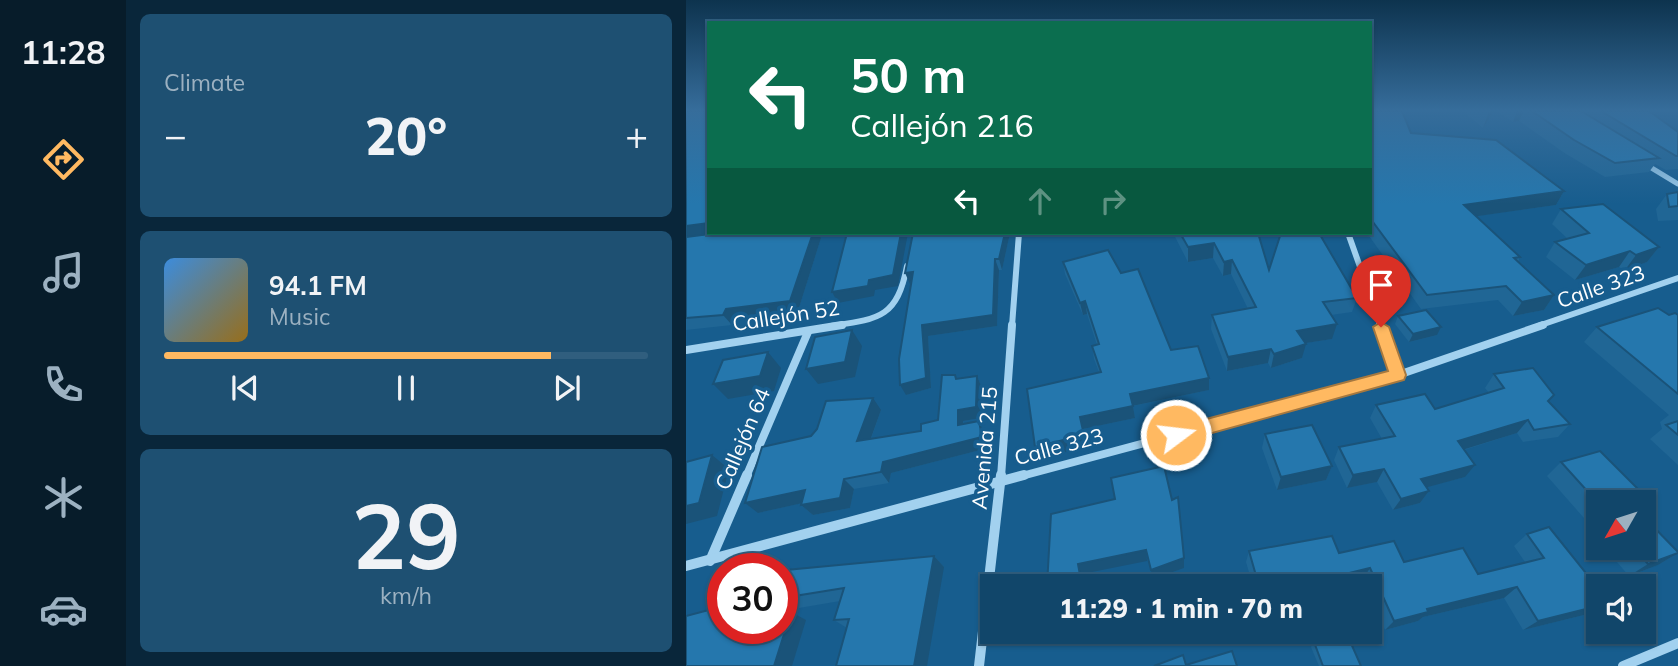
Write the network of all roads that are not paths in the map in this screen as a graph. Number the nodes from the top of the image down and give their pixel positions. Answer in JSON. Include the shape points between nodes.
{"nodes":[{"id":1,"x":1643,"y":162,"type":"edge"},
{"id":2,"x":1678,"y":184,"type":"edge"},
{"id":3,"x":1019,"y":235,"type":"edge"},
{"id":4,"x":1349,"y":235,"type":"edge"},
{"id":5,"x":909,"y":258,"type":"edge"},
{"id":6,"x":1678,"y":278,"type":"edge"},
{"id":7,"x":808,"y":331,"type":"junction"},
{"id":8,"x":686,"y":350,"type":"edge"},
{"id":9,"x":1398,"y":375,"type":"junction"},
{"id":10,"x":1001,"y":480,"type":"junction"},
{"id":11,"x":713,"y":553,"type":"edge"},
{"id":12,"x":739,"y":553,"type":"edge"},
{"id":13,"x":707,"y":562,"type":"edge"},
{"id":14,"x":686,"y":566,"type":"edge"},
{"id":15,"x":1678,"y":643,"type":"edge"},
{"id":16,"x":979,"y":666,"type":"edge"},
{"id":17,"x":1623,"y":666,"type":"edge"}],
"edges":[{"from":1,"to":2,"type":"street"},
{"from":3,"to":10,"type":"street","name":"Avenida 215"},
{"from":4,"to":9,"type":"street"},
{"from":5,"to":7,"type":"street","name":"Callejón 52","via":[[901,297],[891,312],[872,320]]},
{"from":6,"to":9,"type":"street","name":"Calle 323"},
{"from":7,"to":8,"type":"street","name":"Callejón 52"},
{"from":7,"to":11,"type":"street","name":"Callejón 64"},
{"from":9,"to":10,"type":"street","name":"Calle 323"},
{"from":10,"to":12,"type":"street","name":"Calle 323"},
{"from":10,"to":16,"type":"street","name":"Avenida 215"},
{"from":13,"to":14,"type":"street","name":"Calle 323"},
{"from":15,"to":17,"type":"street"}]}
